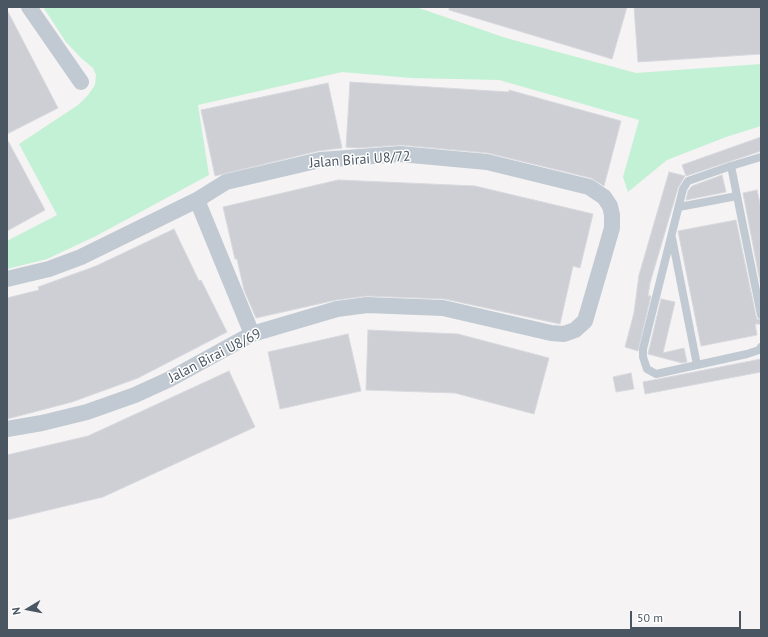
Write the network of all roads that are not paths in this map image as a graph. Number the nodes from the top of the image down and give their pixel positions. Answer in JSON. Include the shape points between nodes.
{"nodes":[{"id":1,"x":29,"y":7,"type":"edge"},
{"id":2,"x":81,"y":82,"type":"dead end"},
{"id":3,"x":761,"y":157,"type":"edge"},
{"id":4,"x":730,"y":166,"type":"junction"},
{"id":5,"x":737,"y":196,"type":"junction"},
{"id":6,"x":197,"y":200,"type":"junction"},
{"id":7,"x":679,"y":207,"type":"junction"},
{"id":8,"x":671,"y":236,"type":"junction"},
{"id":9,"x":599,"y":272,"type":"joint"},
{"id":10,"x":7,"y":279,"type":"edge"},
{"id":11,"x":761,"y":315,"type":"edge"},
{"id":12,"x":252,"y":334,"type":"junction"},
{"id":13,"x":761,"y":347,"type":"edge"},
{"id":14,"x":697,"y":365,"type":"junction"},
{"id":15,"x":7,"y":429,"type":"edge"}],
"edges":[{"from":1,"to":2,"type":"street"},
{"from":3,"to":4,"type":"lane"},
{"from":4,"to":5,"type":"lane"},
{"from":4,"to":7,"type":"lane","via":[[688,181],[683,189]]},
{"from":5,"to":7,"type":"lane"},
{"from":5,"to":11,"type":"lane"},
{"from":6,"to":9,"type":"street","name":"Jalan Birai U8/72","via":[[226,182],[320,160],[400,154],[487,162],[589,187],[604,197],[610,206],[612,228]]},
{"from":6,"to":10,"type":"street","name":"Jalan Birai U8/72","via":[[72,261]]},
{"from":6,"to":12,"type":"street"},
{"from":7,"to":8,"type":"lane"},
{"from":8,"to":14,"type":"lane"},
{"from":8,"to":14,"type":"lane","via":[[643,349],[643,358],[647,369],[656,374]]},
{"from":9,"to":12,"type":"street","name":"Jalan Birai U8/69","via":[[585,321],[575,330],[564,334],[443,308],[367,305],[337,309]]},
{"from":12,"to":15,"type":"street","name":"Jalan Birai U8/69","via":[[135,395],[87,412]]},
{"from":13,"to":14,"type":"lane","via":[[747,354]]}]}
